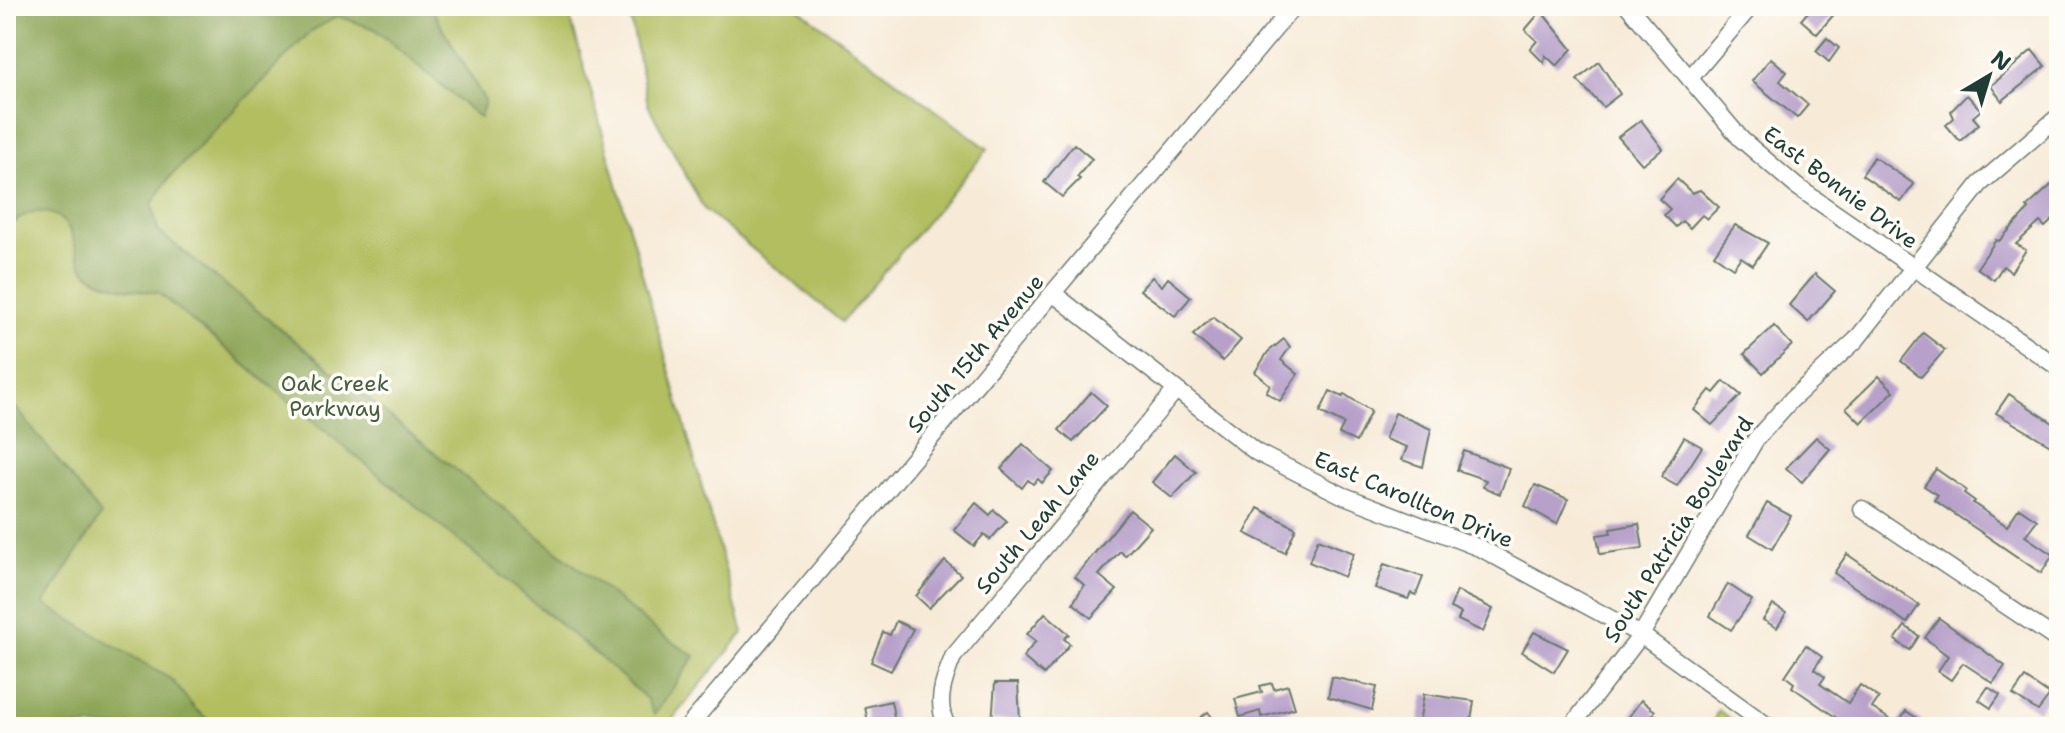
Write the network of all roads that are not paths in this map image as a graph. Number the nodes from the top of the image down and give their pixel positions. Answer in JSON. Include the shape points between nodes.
{"nodes":[{"id":1,"x":1294,"y":6,"type":"edge"},
{"id":2,"x":1628,"y":6,"type":"edge"},
{"id":3,"x":1751,"y":6,"type":"edge"},
{"id":4,"x":1690,"y":78,"type":"junction"},
{"id":5,"x":2059,"y":116,"type":"edge"},
{"id":6,"x":1911,"y":269,"type":"junction"},
{"id":7,"x":1054,"y":294,"type":"junction"},
{"id":8,"x":2059,"y":368,"type":"edge"},
{"id":9,"x":1175,"y":391,"type":"junction"},
{"id":10,"x":1862,"y":509,"type":"dead end"},
{"id":11,"x":1641,"y":635,"type":"junction"},
{"id":12,"x":2059,"y":641,"type":"edge"},
{"id":13,"x":688,"y":727,"type":"edge"},
{"id":14,"x":948,"y":727,"type":"edge"},
{"id":15,"x":1571,"y":727,"type":"edge"},
{"id":16,"x":1769,"y":727,"type":"edge"}],
"edges":[{"from":1,"to":7,"type":"street","name":"South 15th Avenue"},
{"from":2,"to":4,"type":"street","name":"East Bonnie Drive"},
{"from":3,"to":4,"type":"street"},
{"from":4,"to":6,"type":"street","name":"East Bonnie Drive","via":[[1741,139]]},
{"from":5,"to":6,"type":"street","name":"South Patricia Boulevard","via":[[1980,184]]},
{"from":6,"to":8,"type":"street","name":"East Bonnie Drive"},
{"from":6,"to":11,"type":"street","name":"South Patricia Boulevard","via":[[1856,340],[1756,439]]},
{"from":7,"to":9,"type":"street","name":"East Carollton Drive"},
{"from":7,"to":13,"type":"street","name":"South 15th Avenue"},
{"from":9,"to":11,"type":"street","name":"East Carollton Drive","via":[[1256,452],[1342,495],[1482,549]]},
{"from":9,"to":14,"type":"street","name":"South Leah Lane","via":[[953,657],[941,686]]},
{"from":10,"to":12,"type":"street"},
{"from":11,"to":15,"type":"street","name":"South Patricia Boulevard"},
{"from":11,"to":16,"type":"street","name":"East Carollton Drive"}]}
